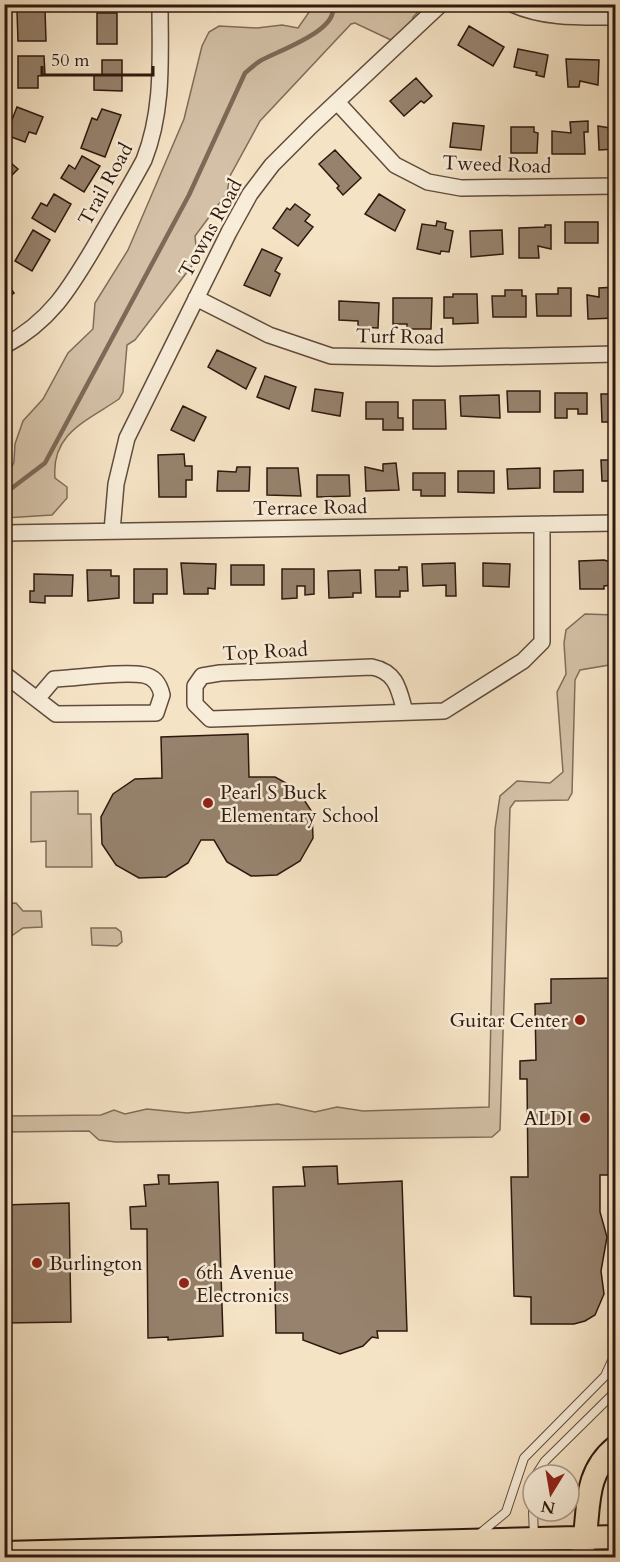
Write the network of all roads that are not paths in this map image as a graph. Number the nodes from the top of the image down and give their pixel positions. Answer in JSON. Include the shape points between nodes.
{"nodes":[{"id":1,"x":160,"y":4,"type":"edge"},
{"id":2,"x":441,"y":4,"type":"edge"},
{"id":3,"x":512,"y":4,"type":"edge"},
{"id":4,"x":615,"y":17,"type":"edge"},
{"id":5,"x":337,"y":102,"type":"junction"},
{"id":6,"x":615,"y":186,"type":"edge"},
{"id":7,"x":196,"y":298,"type":"junction"},
{"id":8,"x":4,"y":346,"type":"edge"},
{"id":9,"x":615,"y":354,"type":"edge"},
{"id":10,"x":615,"y":523,"type":"edge"},
{"id":11,"x":543,"y":524,"type":"junction"},
{"id":12,"x":112,"y":531,"type":"junction"},
{"id":13,"x":4,"y":533,"type":"edge"},
{"id":14,"x":4,"y":674,"type":"edge"},
{"id":15,"x":37,"y":699,"type":"junction"},
{"id":16,"x":405,"y":712,"type":"junction"},
{"id":17,"x":615,"y":1352,"type":"edge"},
{"id":18,"x":615,"y":1391,"type":"edge"},
{"id":19,"x":615,"y":1447,"type":"edge"},
{"id":20,"x":544,"y":1463,"type":"edge"},
{"id":21,"x":533,"y":1523,"type":"edge"},
{"id":22,"x":615,"y":1537,"type":"edge"},
{"id":23,"x":468,"y":1542,"type":"junction"},
{"id":24,"x":584,"y":1548,"type":"edge"},
{"id":25,"x":532,"y":1549,"type":"edge"},
{"id":26,"x":4,"y":1553,"type":"edge"}],
"edges":[{"from":1,"to":8,"type":"street","name":"Trail Road","via":[[160,94],[152,140],[144,160],[58,304],[22,337]]},
{"from":2,"to":5,"type":"street","name":"Towns Road"},
{"from":3,"to":4,"type":"street","via":[[556,16]]},
{"from":5,"to":6,"type":"street","name":"Tweed Road","via":[[395,165],[428,183],[461,188]]},
{"from":5,"to":7,"type":"street","name":"Towns Road","via":[[272,165],[250,194]]},
{"from":7,"to":9,"type":"street","name":"Turf Road","via":[[269,335],[331,356]]},
{"from":7,"to":12,"type":"street","name":"Towns Road","via":[[128,438],[116,484]]},
{"from":10,"to":11,"type":"street","name":"Terrace Road"},
{"from":11,"to":12,"type":"street","name":"Terrace Road"},
{"from":11,"to":16,"type":"street","name":"Top Road","via":[[542,642],[523,661],[444,711]]},
{"from":12,"to":13,"type":"street","name":"Terrace Road"},
{"from":14,"to":15,"type":"street"},
{"from":15,"to":15,"type":"street","via":[[56,714],[156,712],[162,695],[154,680],[145,675],[54,679]]},
{"from":16,"to":16,"type":"street","name":"Top Road","via":[[394,676],[372,667],[220,673],[202,676],[195,686],[195,704],[210,719]]},
{"from":17,"to":23,"type":"lane","via":[[605,1376],[524,1458],[506,1512]]},
{"from":18,"to":20,"type":"lane"},
{"from":19,"to":24,"type":"main road","via":[[603,1458],[590,1482]]},
{"from":21,"to":25,"type":"lane"},
{"from":22,"to":24,"type":"main road"},
{"from":23,"to":25,"type":"main road"},
{"from":23,"to":26,"type":"main road"},
{"from":24,"to":25,"type":"main road"}]}
